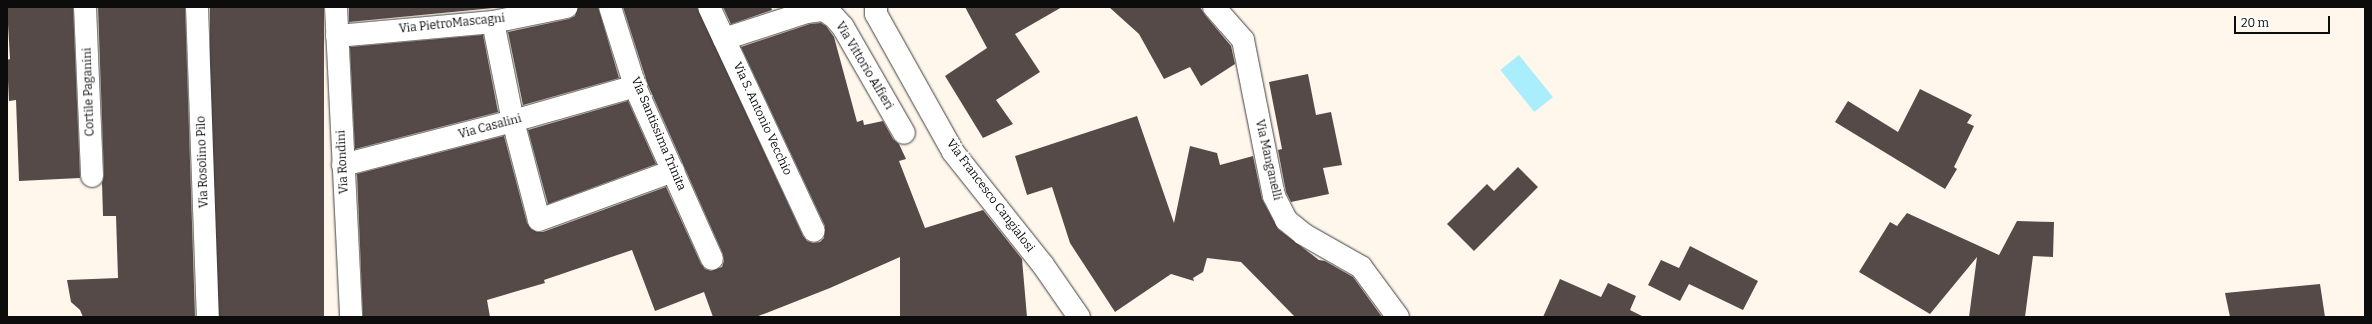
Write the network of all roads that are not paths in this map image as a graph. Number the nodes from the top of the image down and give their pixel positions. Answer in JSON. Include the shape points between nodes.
{"nodes":[{"id":1,"x":85,"y":7,"type":"edge"},
{"id":2,"x":197,"y":7,"type":"edge"},
{"id":3,"x":336,"y":7,"type":"edge"},
{"id":4,"x":566,"y":7,"type":"edge"},
{"id":5,"x":610,"y":7,"type":"edge"},
{"id":6,"x":709,"y":7,"type":"edge"},
{"id":7,"x":876,"y":7,"type":"edge"},
{"id":8,"x":1214,"y":7,"type":"edge"},
{"id":9,"x":493,"y":22,"type":"junction"},
{"id":10,"x":337,"y":36,"type":"junction"},
{"id":11,"x":724,"y":39,"type":"junction"},
{"id":12,"x":636,"y":86,"type":"junction"},
{"id":13,"x":513,"y":121,"type":"junction"},
{"id":14,"x":904,"y":133,"type":"dead end"},
{"id":15,"x":343,"y":164,"type":"junction"},
{"id":16,"x":673,"y":171,"type":"junction"},
{"id":17,"x":92,"y":176,"type":"dead end"},
{"id":18,"x":814,"y":231,"type":"dead end"},
{"id":19,"x":712,"y":259,"type":"dead end"},
{"id":20,"x":208,"y":317,"type":"edge"},
{"id":21,"x":351,"y":317,"type":"edge"},
{"id":22,"x":1079,"y":317,"type":"edge"},
{"id":23,"x":1398,"y":317,"type":"edge"}],
"edges":[{"from":1,"to":17,"type":"street","name":"Cortile Paganini"},
{"from":2,"to":20,"type":"street","name":"Via Rosolino Pilo"},
{"from":3,"to":10,"type":"street","name":"Via Rondini"},
{"from":4,"to":9,"type":"street","name":"Via PietroMascagni"},
{"from":5,"to":12,"type":"street","name":"Via Santissima Trinita"},
{"from":6,"to":11,"type":"street","name":"Via S. Antonio Vecchio"},
{"from":7,"to":22,"type":"street","name":"Via Francesco Cangialosi","via":[[876,14],[953,152],[1043,266]]},
{"from":8,"to":23,"type":"street","name":"Via Manganelli","via":[[1243,40],[1274,196],[1286,220],[1303,234],[1361,266]]},
{"from":9,"to":10,"type":"street","name":"Via PietroMascagni"},
{"from":9,"to":13,"type":"street"},
{"from":10,"to":15,"type":"street","name":"Via Rondini"},
{"from":11,"to":14,"type":"street","name":"Via Vittorio Alfieri","via":[[807,12],[824,10],[843,28]]},
{"from":11,"to":18,"type":"street","name":"Via S. Antonio Vecchio"},
{"from":12,"to":13,"type":"street","name":"Via Casalini"},
{"from":12,"to":16,"type":"street","name":"Via Santissima Trinita"},
{"from":13,"to":15,"type":"street","name":"Via Casalini"},
{"from":13,"to":16,"type":"street","via":[[539,220]]},
{"from":15,"to":21,"type":"street","name":"Via Rondini"},
{"from":16,"to":19,"type":"street","name":"Via Santissima Trinita"}]}
